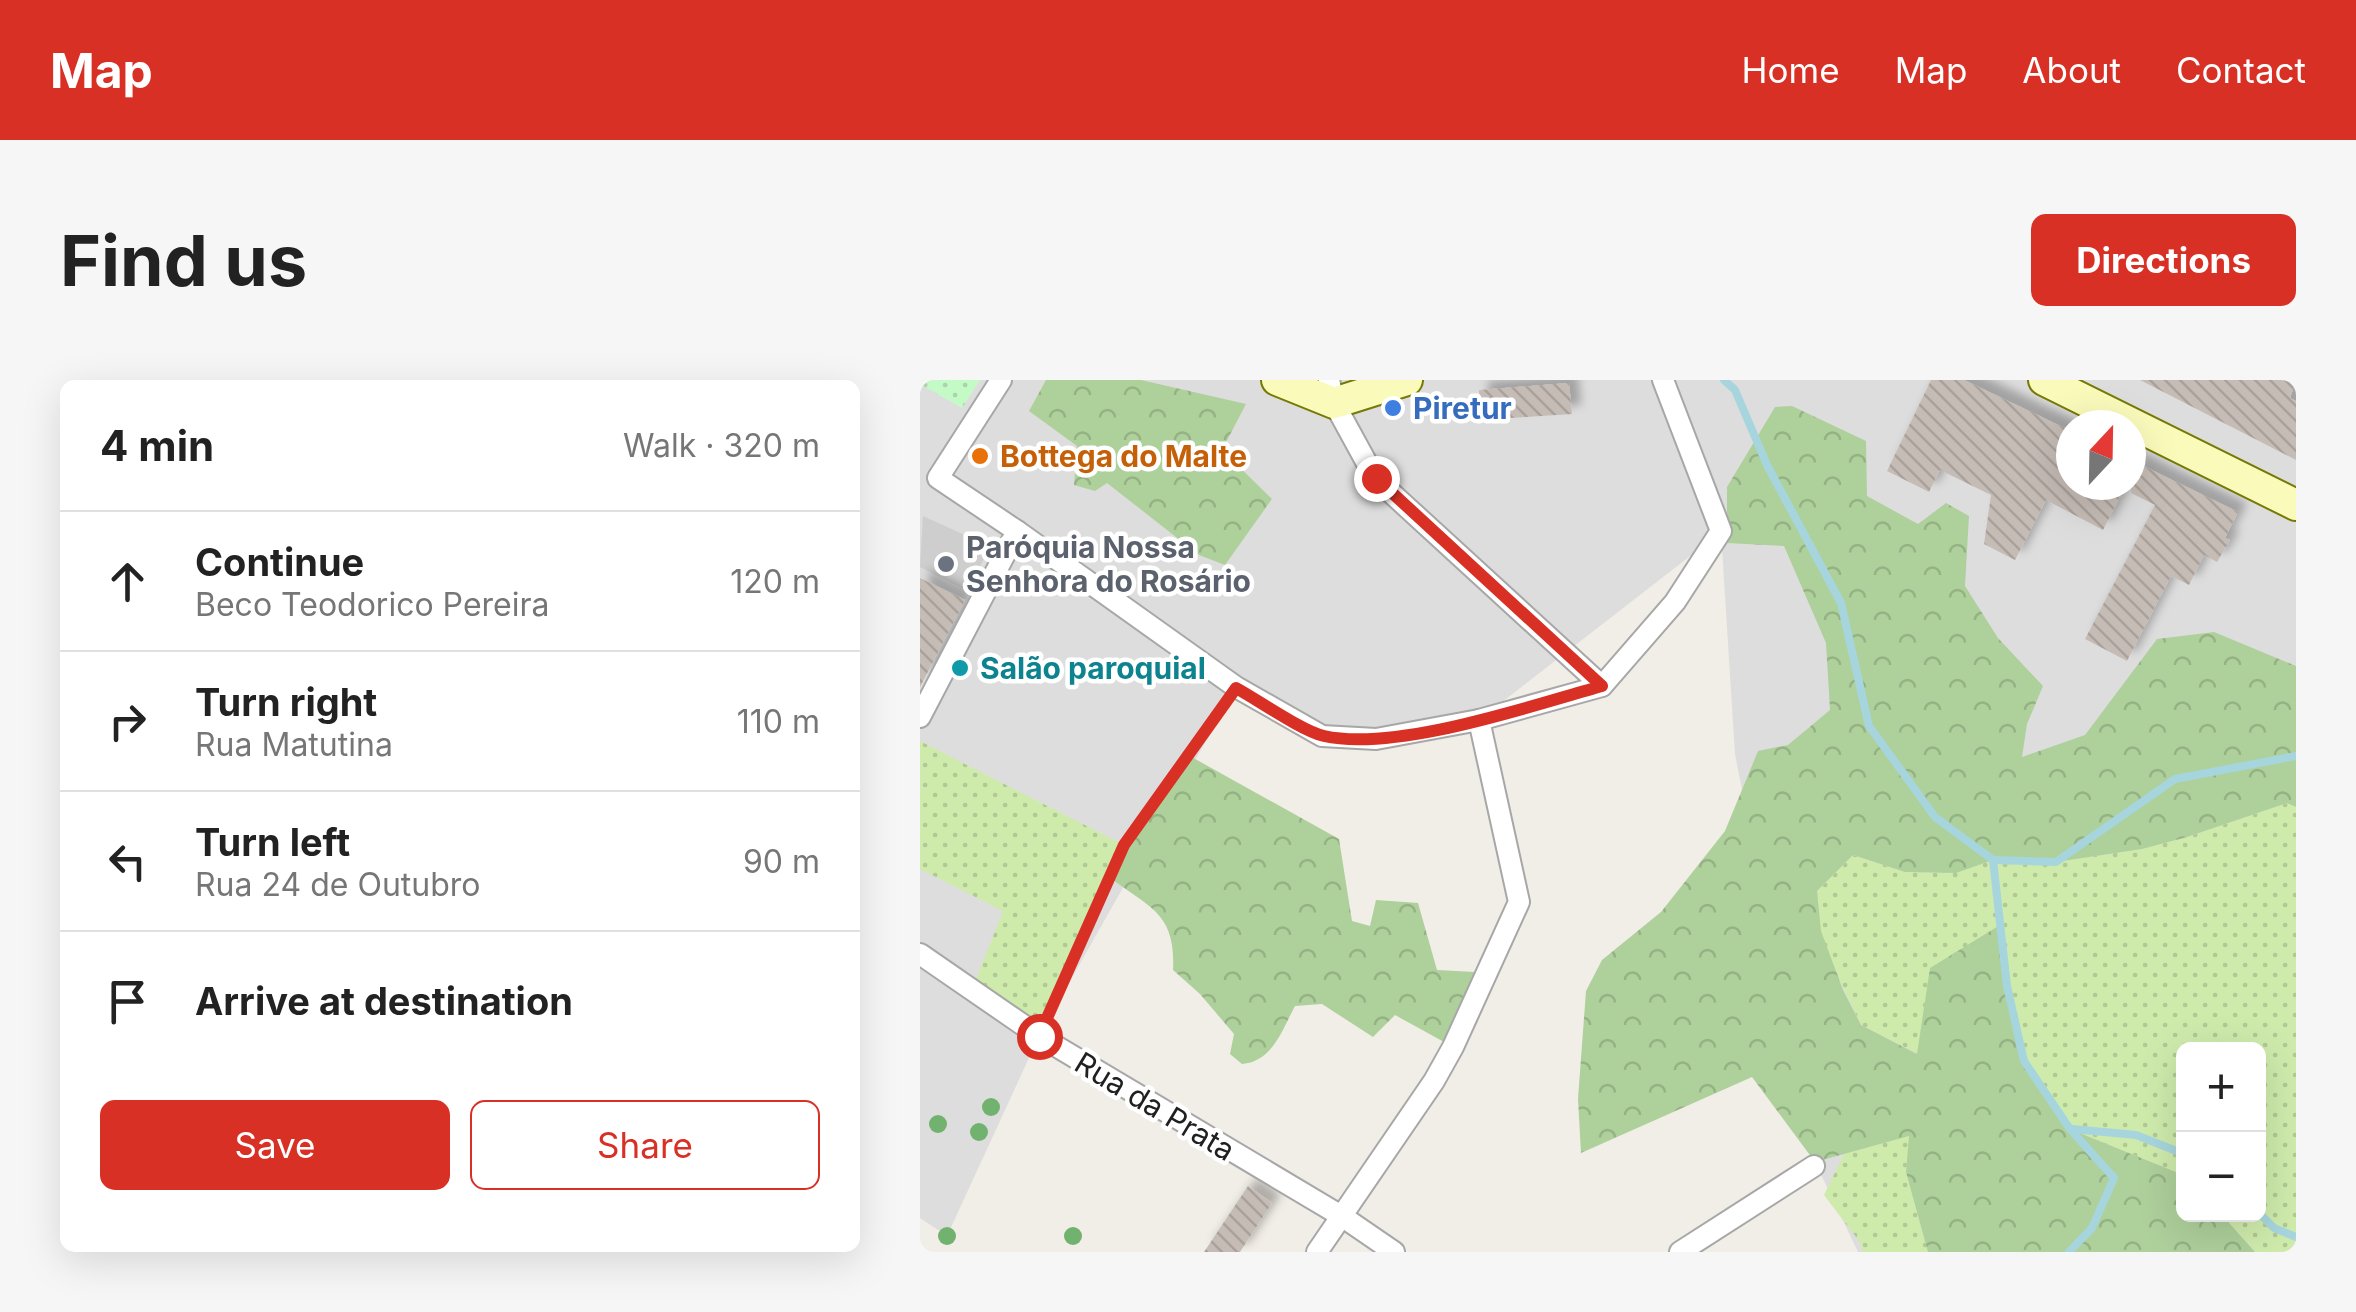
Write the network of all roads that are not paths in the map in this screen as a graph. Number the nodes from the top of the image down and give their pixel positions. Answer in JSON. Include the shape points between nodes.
{"nodes":[{"id":1,"x":1001,"y":380,"type":"edge"},
{"id":2,"x":1277,"y":380,"type":"edge"},
{"id":3,"x":1407,"y":380,"type":"edge"},
{"id":4,"x":1664,"y":380,"type":"edge"},
{"id":5,"x":2044,"y":380,"type":"edge"},
{"id":6,"x":1331,"y":391,"type":"edge"},
{"id":7,"x":2296,"y":505,"type":"edge"},
{"id":8,"x":1017,"y":531,"type":"junction"},
{"id":9,"x":1602,"y":686,"type":"junction"},
{"id":10,"x":920,"y":717,"type":"edge"},
{"id":11,"x":1479,"y":720,"type":"junction"},
{"id":12,"x":923,"y":963,"type":"edge"},
{"id":13,"x":1814,"y":1166,"type":"dead end"},
{"id":14,"x":1342,"y":1217,"type":"junction"},
{"id":15,"x":1316,"y":1252,"type":"edge"},
{"id":16,"x":1394,"y":1252,"type":"edge"},
{"id":17,"x":1680,"y":1252,"type":"edge"}],
"edges":[{"from":1,"to":8,"type":"street","via":[[938,478]]},
{"from":2,"to":6,"type":"main road"},
{"from":3,"to":6,"type":"main road"},
{"from":4,"to":9,"type":"street","via":[[1721,532],[1675,602]]},
{"from":5,"to":7,"type":"main road"},
{"from":6,"to":9,"type":"street","via":[[1376,478]]},
{"from":8,"to":10,"type":"street"},
{"from":8,"to":11,"type":"street","via":[[1236,688],[1322,736],[1376,739]]},
{"from":9,"to":11,"type":"street"},
{"from":11,"to":14,"type":"street","via":[[1519,902],[1444,1064]]},
{"from":12,"to":14,"type":"street","name":"Rua da Prata"},
{"from":13,"to":17,"type":"street"},
{"from":14,"to":15,"type":"street"},
{"from":14,"to":16,"type":"street","name":"Rua da Prata"}]}
